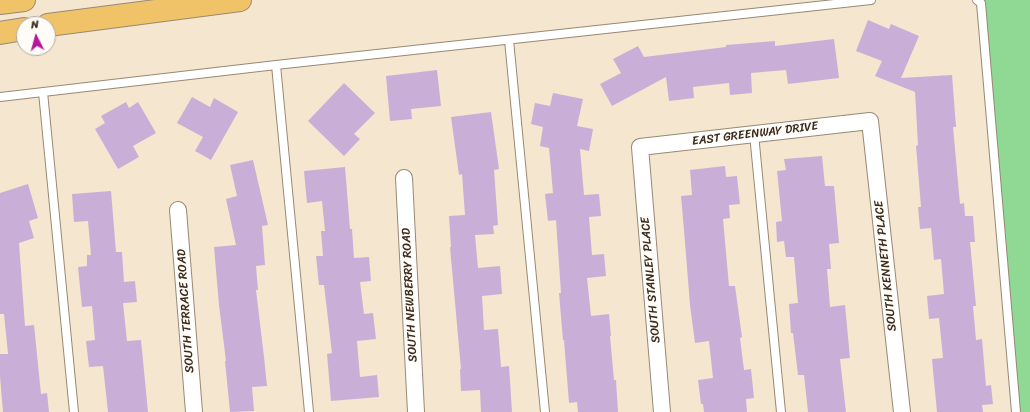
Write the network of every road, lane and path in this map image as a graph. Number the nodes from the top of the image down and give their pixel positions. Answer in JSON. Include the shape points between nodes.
{"nodes":[{"id":1,"x":24,"y":0,"type":"edge"},
{"id":2,"x":240,"y":0,"type":"edge"},
{"id":3,"x":871,"y":0,"type":"edge"},
{"id":4,"x":977,"y":0,"type":"edge"},
{"id":5,"x":0,"y":3,"type":"edge"},
{"id":6,"x":56,"y":24,"type":"edge"},
{"id":7,"x":16,"y":30,"type":"edge"},
{"id":8,"x":0,"y":32,"type":"edge"},
{"id":9,"x":509,"y":40,"type":"junction"},
{"id":10,"x":276,"y":65,"type":"junction"},
{"id":11,"x":42,"y":92,"type":"junction"},
{"id":12,"x":0,"y":97,"type":"edge"},
{"id":13,"x":870,"y":121,"type":"joint"},
{"id":14,"x":754,"y":134,"type":"junction"},
{"id":15,"x":640,"y":147,"type":"joint"},
{"id":16,"x":404,"y":178,"type":"dead end"},
{"id":17,"x":178,"y":210,"type":"dead end"},
{"id":18,"x":74,"y":412,"type":"edge"},
{"id":19,"x":194,"y":412,"type":"edge"},
{"id":20,"x":309,"y":412,"type":"edge"},
{"id":21,"x":416,"y":412,"type":"edge"},
{"id":22,"x":545,"y":412,"type":"edge"},
{"id":23,"x":662,"y":412,"type":"edge"},
{"id":24,"x":781,"y":412,"type":"edge"},
{"id":25,"x":902,"y":412,"type":"edge"},
{"id":26,"x":1016,"y":412,"type":"edge"}],
"edges":[{"from":1,"to":5,"type":"highway"},
{"from":2,"to":6,"type":"highway"},
{"from":3,"to":9,"type":"lane"},
{"from":4,"to":26,"type":"lane","via":[[981,3]]},
{"from":7,"to":8,"type":"highway"},
{"from":9,"to":10,"type":"lane"},
{"from":9,"to":22,"type":"lane"},
{"from":10,"to":11,"type":"lane"},
{"from":10,"to":20,"type":"lane"},
{"from":11,"to":12,"type":"lane"},
{"from":11,"to":18,"type":"lane"},
{"from":13,"to":14,"type":"street","name":"EAST GREENWAY DRIVE"},
{"from":13,"to":25,"type":"street","name":"SOUTH KENNETH PLACE"},
{"from":14,"to":15,"type":"street","name":"EAST GREENWAY DRIVE"},
{"from":14,"to":24,"type":"lane"},
{"from":15,"to":23,"type":"street","name":"SOUTH STANLEY PLACE"},
{"from":16,"to":21,"type":"street","name":"SOUTH NEWBERRY ROAD"},
{"from":17,"to":19,"type":"street","name":"SOUTH TERRACE ROAD"}]}
